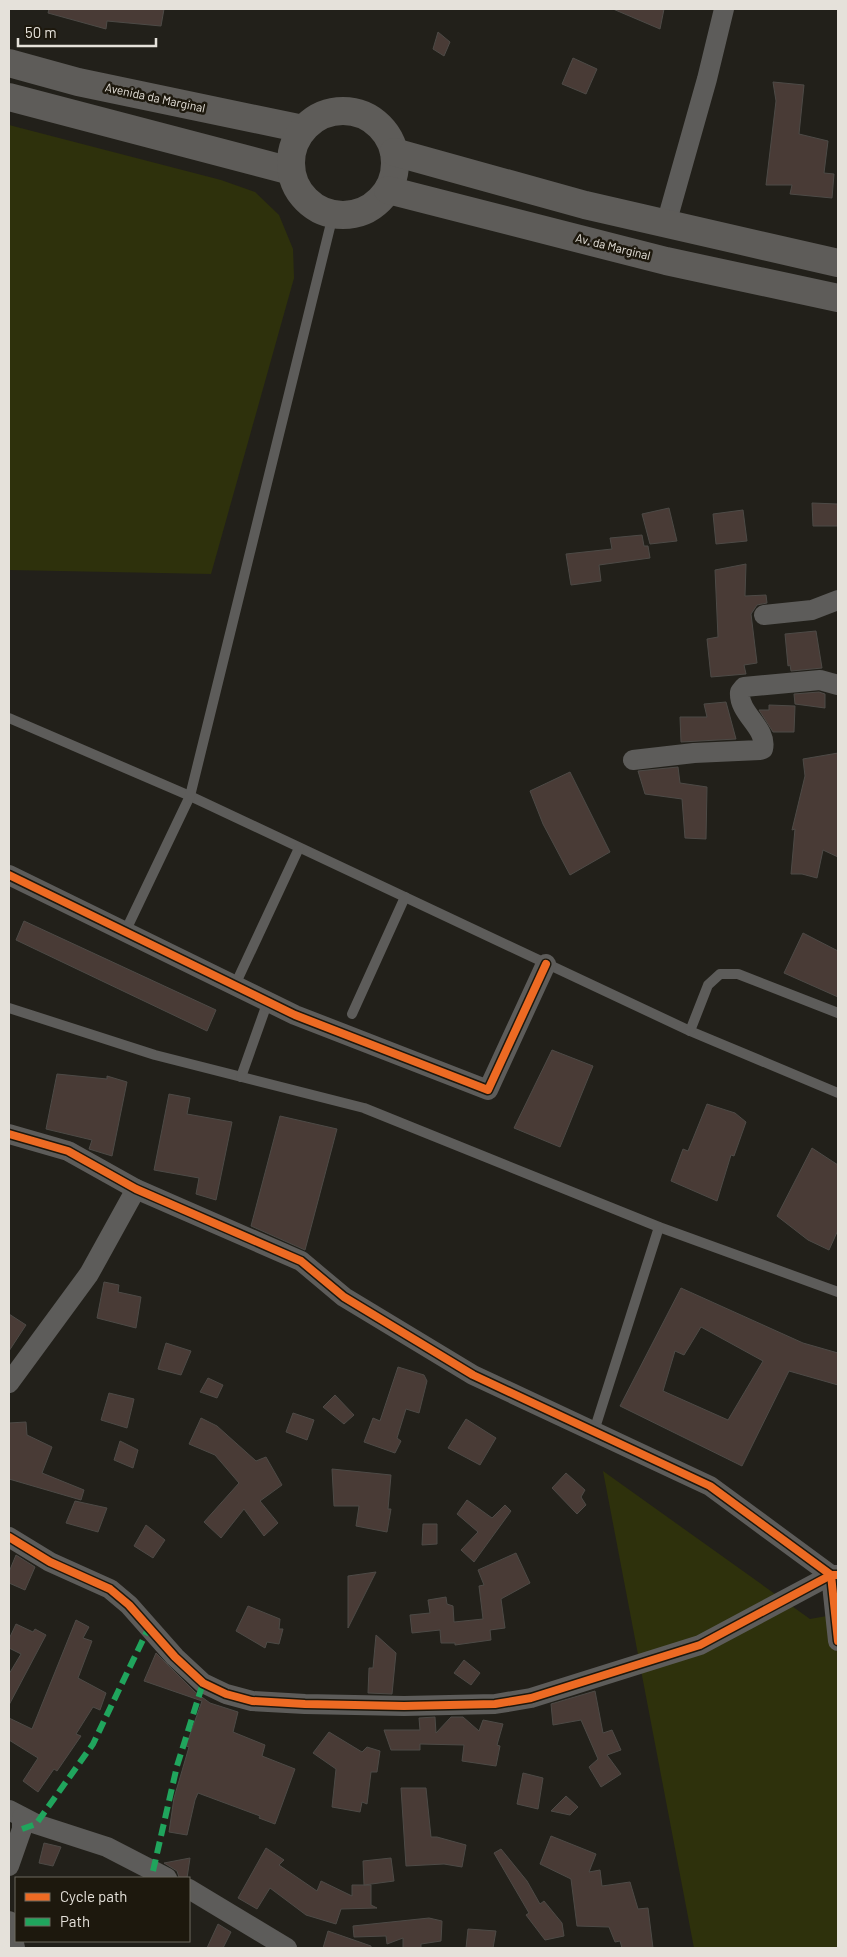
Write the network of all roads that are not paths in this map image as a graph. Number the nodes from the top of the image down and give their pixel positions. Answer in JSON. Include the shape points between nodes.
{"nodes":[{"id":1,"x":724,"y":9,"type":"edge"},
{"id":2,"x":9,"y":63,"type":"edge"},
{"id":3,"x":9,"y":97,"type":"edge"},
{"id":4,"x":303,"y":129,"type":"junction"},
{"id":5,"x":394,"y":152,"type":"junction"},
{"id":6,"x":291,"y":171,"type":"junction"},
{"id":7,"x":388,"y":190,"type":"junction"},
{"id":8,"x":333,"y":216,"type":"junction"},
{"id":9,"x":666,"y":224,"type":"junction"},
{"id":10,"x":838,"y":263,"type":"edge"},
{"id":11,"x":838,"y":298,"type":"edge"},
{"id":12,"x":838,"y":600,"type":"edge"},
{"id":13,"x":764,"y":615,"type":"dead end"},
{"id":14,"x":838,"y":685,"type":"edge"},
{"id":15,"x":9,"y":718,"type":"edge"},
{"id":16,"x":633,"y":760,"type":"dead end"},
{"id":17,"x":190,"y":796,"type":"junction"},
{"id":18,"x":299,"y":848,"type":"junction"},
{"id":19,"x":9,"y":875,"type":"edge"},
{"id":20,"x":405,"y":897,"type":"junction"},
{"id":21,"x":125,"y":932,"type":"junction"},
{"id":22,"x":546,"y":964,"type":"junction"},
{"id":23,"x":236,"y":985,"type":"junction"},
{"id":24,"x":268,"y":1001,"type":"junction"},
{"id":25,"x":9,"y":1008,"type":"edge"},
{"id":26,"x":838,"y":1013,"type":"edge"},
{"id":27,"x":352,"y":1014,"type":"dead end"},
{"id":28,"x":690,"y":1031,"type":"junction"},
{"id":29,"x":241,"y":1077,"type":"junction"},
{"id":30,"x":838,"y":1093,"type":"edge"},
{"id":31,"x":9,"y":1134,"type":"edge"},
{"id":32,"x":136,"y":1189,"type":"junction"},
{"id":33,"x":658,"y":1228,"type":"junction"},
{"id":34,"x":838,"y":1292,"type":"edge"},
{"id":35,"x":15,"y":1361,"type":"edge"},
{"id":36,"x":9,"y":1383,"type":"edge"},
{"id":37,"x":594,"y":1431,"type":"junction"},
{"id":38,"x":9,"y":1537,"type":"edge"},
{"id":39,"x":834,"y":1575,"type":"edge"},
{"id":40,"x":838,"y":1642,"type":"edge"},
{"id":41,"x":15,"y":1814,"type":"edge"},
{"id":42,"x":9,"y":1866,"type":"edge"},
{"id":43,"x":165,"y":1877,"type":"edge"},
{"id":44,"x":190,"y":1890,"type":"edge"},
{"id":45,"x":9,"y":1921,"type":"edge"},
{"id":46,"x":15,"y":1948,"type":"edge"},
{"id":47,"x":287,"y":1948,"type":"edge"}],
"edges":[{"from":1,"to":9,"type":"street"},
{"from":2,"to":4,"type":"main road","name":"Avenida da Marginal","via":[[78,82]]},
{"from":3,"to":6,"type":"main road"},
{"from":4,"to":5,"type":"main road","via":[[318,117],[336,111],[356,112],[373,120],[386,134]]},
{"from":4,"to":6,"type":"main road","via":[[292,148]]},
{"from":5,"to":7,"type":"main road","via":[[395,172]]},
{"from":5,"to":9,"type":"main road"},
{"from":6,"to":8,"type":"main road","via":[[298,191],[313,207]]},
{"from":7,"to":8,"type":"main road","via":[[374,206],[355,215]]},
{"from":7,"to":11,"type":"main road","name":"Av. da Marginal","via":[[666,261]]},
{"from":8,"to":17,"type":"lane"},
{"from":9,"to":10,"type":"main road"},
{"from":12,"to":13,"type":"street","via":[[812,610]]},
{"from":14,"to":16,"type":"street","via":[[820,680],[744,687],[740,692],[741,705],[763,740],[763,749]]},
{"from":15,"to":17,"type":"lane"},
{"from":17,"to":18,"type":"lane"},
{"from":17,"to":21,"type":"lane"},
{"from":18,"to":20,"type":"lane"},
{"from":18,"to":23,"type":"lane"},
{"from":19,"to":21,"type":"street"},
{"from":20,"to":22,"type":"lane"},
{"from":20,"to":27,"type":"lane"},
{"from":21,"to":23,"type":"street"},
{"from":22,"to":24,"type":"street","via":[[488,1090],[295,1015]]},
{"from":22,"to":28,"type":"lane"},
{"from":23,"to":24,"type":"street"},
{"from":24,"to":29,"type":"lane"},
{"from":25,"to":29,"type":"lane","via":[[155,1055]]},
{"from":26,"to":28,"type":"lane","via":[[738,974],[720,974],[708,985]]},
{"from":28,"to":30,"type":"lane"},
{"from":29,"to":33,"type":"lane","via":[[364,1108]]},
{"from":31,"to":32,"type":"street","via":[[68,1151]]},
{"from":32,"to":35,"type":"street","via":[[89,1274]]},
{"from":32,"to":37,"type":"street","via":[[301,1261],[344,1297],[473,1375]]},
{"from":33,"to":34,"type":"lane"},
{"from":33,"to":37,"type":"lane"},
{"from":35,"to":36,"type":"street"},
{"from":37,"to":39,"type":"street","via":[[710,1486]]},
{"from":38,"to":39,"type":"street","via":[[50,1562],[110,1589],[203,1683],[252,1701],[304,1704],[495,1704],[531,1698],[700,1645]]},
{"from":39,"to":40,"type":"street"},
{"from":41,"to":42,"type":"street","via":[[22,1829]]},
{"from":41,"to":43,"type":"street","via":[[107,1847]]},
{"from":44,"to":47,"type":"street"},
{"from":45,"to":46,"type":"street"}]}
